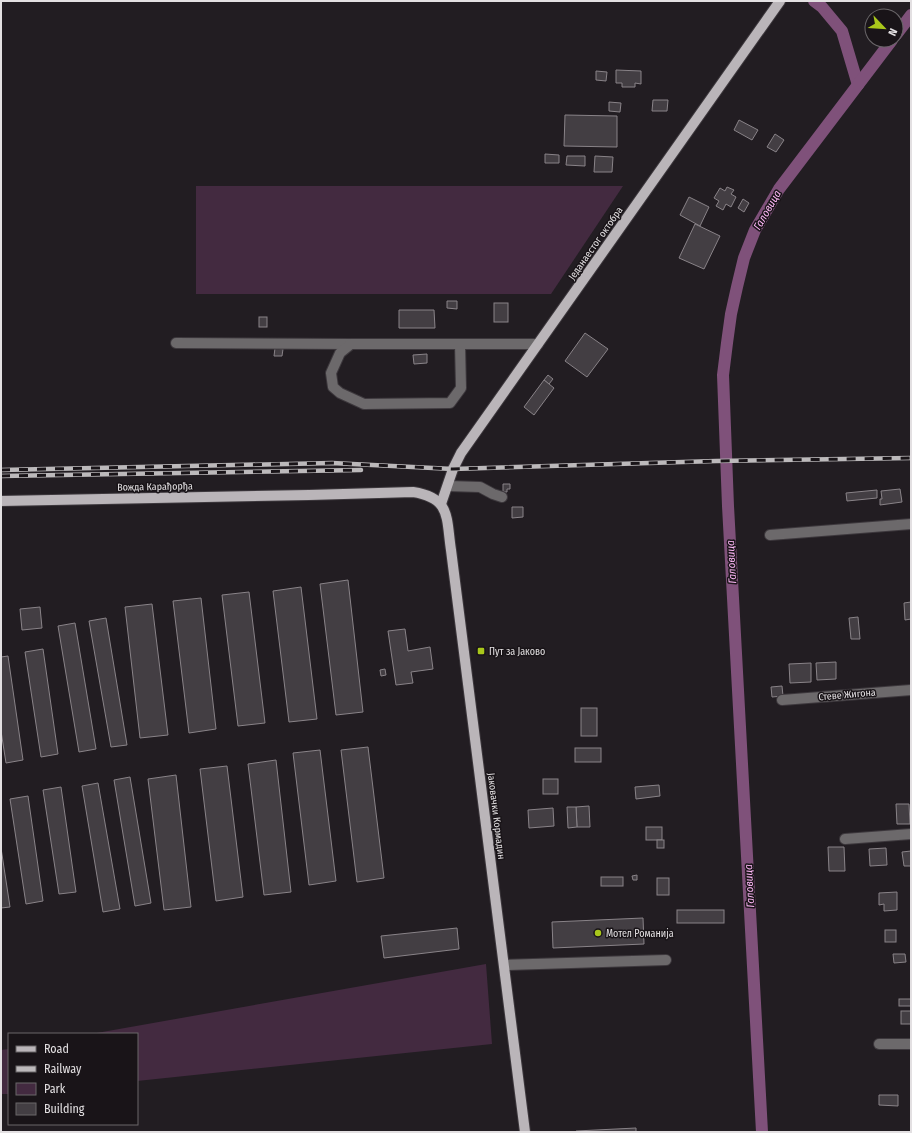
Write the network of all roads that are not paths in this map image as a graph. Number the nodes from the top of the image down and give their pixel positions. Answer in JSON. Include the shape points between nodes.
{"nodes":[{"id":1,"x":780,"y":1,"type":"edge"},
{"id":2,"x":176,"y":343,"type":"dead end"},
{"id":3,"x":351,"y":344,"type":"junction"},
{"id":4,"x":460,"y":344,"type":"junction"},
{"id":5,"x":538,"y":344,"type":"junction"},
{"id":6,"x":448,"y":486,"type":"junction"},
{"id":7,"x":502,"y":497,"type":"dead end"},
{"id":8,"x":1,"y":501,"type":"edge"},
{"id":9,"x":441,"y":504,"type":"junction"},
{"id":10,"x":911,"y":524,"type":"edge"},
{"id":11,"x":770,"y":535,"type":"dead end"},
{"id":12,"x":911,"y":690,"type":"edge"},
{"id":13,"x":782,"y":700,"type":"dead end"},
{"id":14,"x":911,"y":834,"type":"edge"},
{"id":15,"x":845,"y":839,"type":"dead end"},
{"id":16,"x":666,"y":960,"type":"dead end"},
{"id":17,"x":504,"y":965,"type":"junction"},
{"id":18,"x":879,"y":1044,"type":"dead end"},
{"id":19,"x":911,"y":1044,"type":"edge"},
{"id":20,"x":525,"y":1132,"type":"edge"}],
"edges":[{"from":1,"to":5,"type":"main road","name":"Једанаестог октобра"},
{"from":2,"to":3,"type":"street"},
{"from":3,"to":4,"type":"street"},
{"from":3,"to":4,"type":"street","via":[[340,353],[331,373],[333,387],[364,404],[450,403],[461,388]]},
{"from":4,"to":5,"type":"street"},
{"from":5,"to":6,"type":"main road","name":"Једанаестог октобра","via":[[461,453]]},
{"from":6,"to":7,"type":"street","via":[[480,487]]},
{"from":6,"to":9,"type":"main road","name":"Једанаестог октобра"},
{"from":8,"to":9,"type":"main road","name":"Вожда Карађорђа","via":[[413,492],[428,495]]},
{"from":9,"to":17,"type":"main road","name":"Јаковачки Кормадин","via":[[446,515],[450,543]]},
{"from":10,"to":11,"type":"street"},
{"from":12,"to":13,"type":"street","name":"Стеве Жигона"},
{"from":14,"to":15,"type":"street"},
{"from":16,"to":17,"type":"street"},
{"from":17,"to":20,"type":"main road","name":"Јаковачки Кормадин"},
{"from":18,"to":19,"type":"street"}]}
